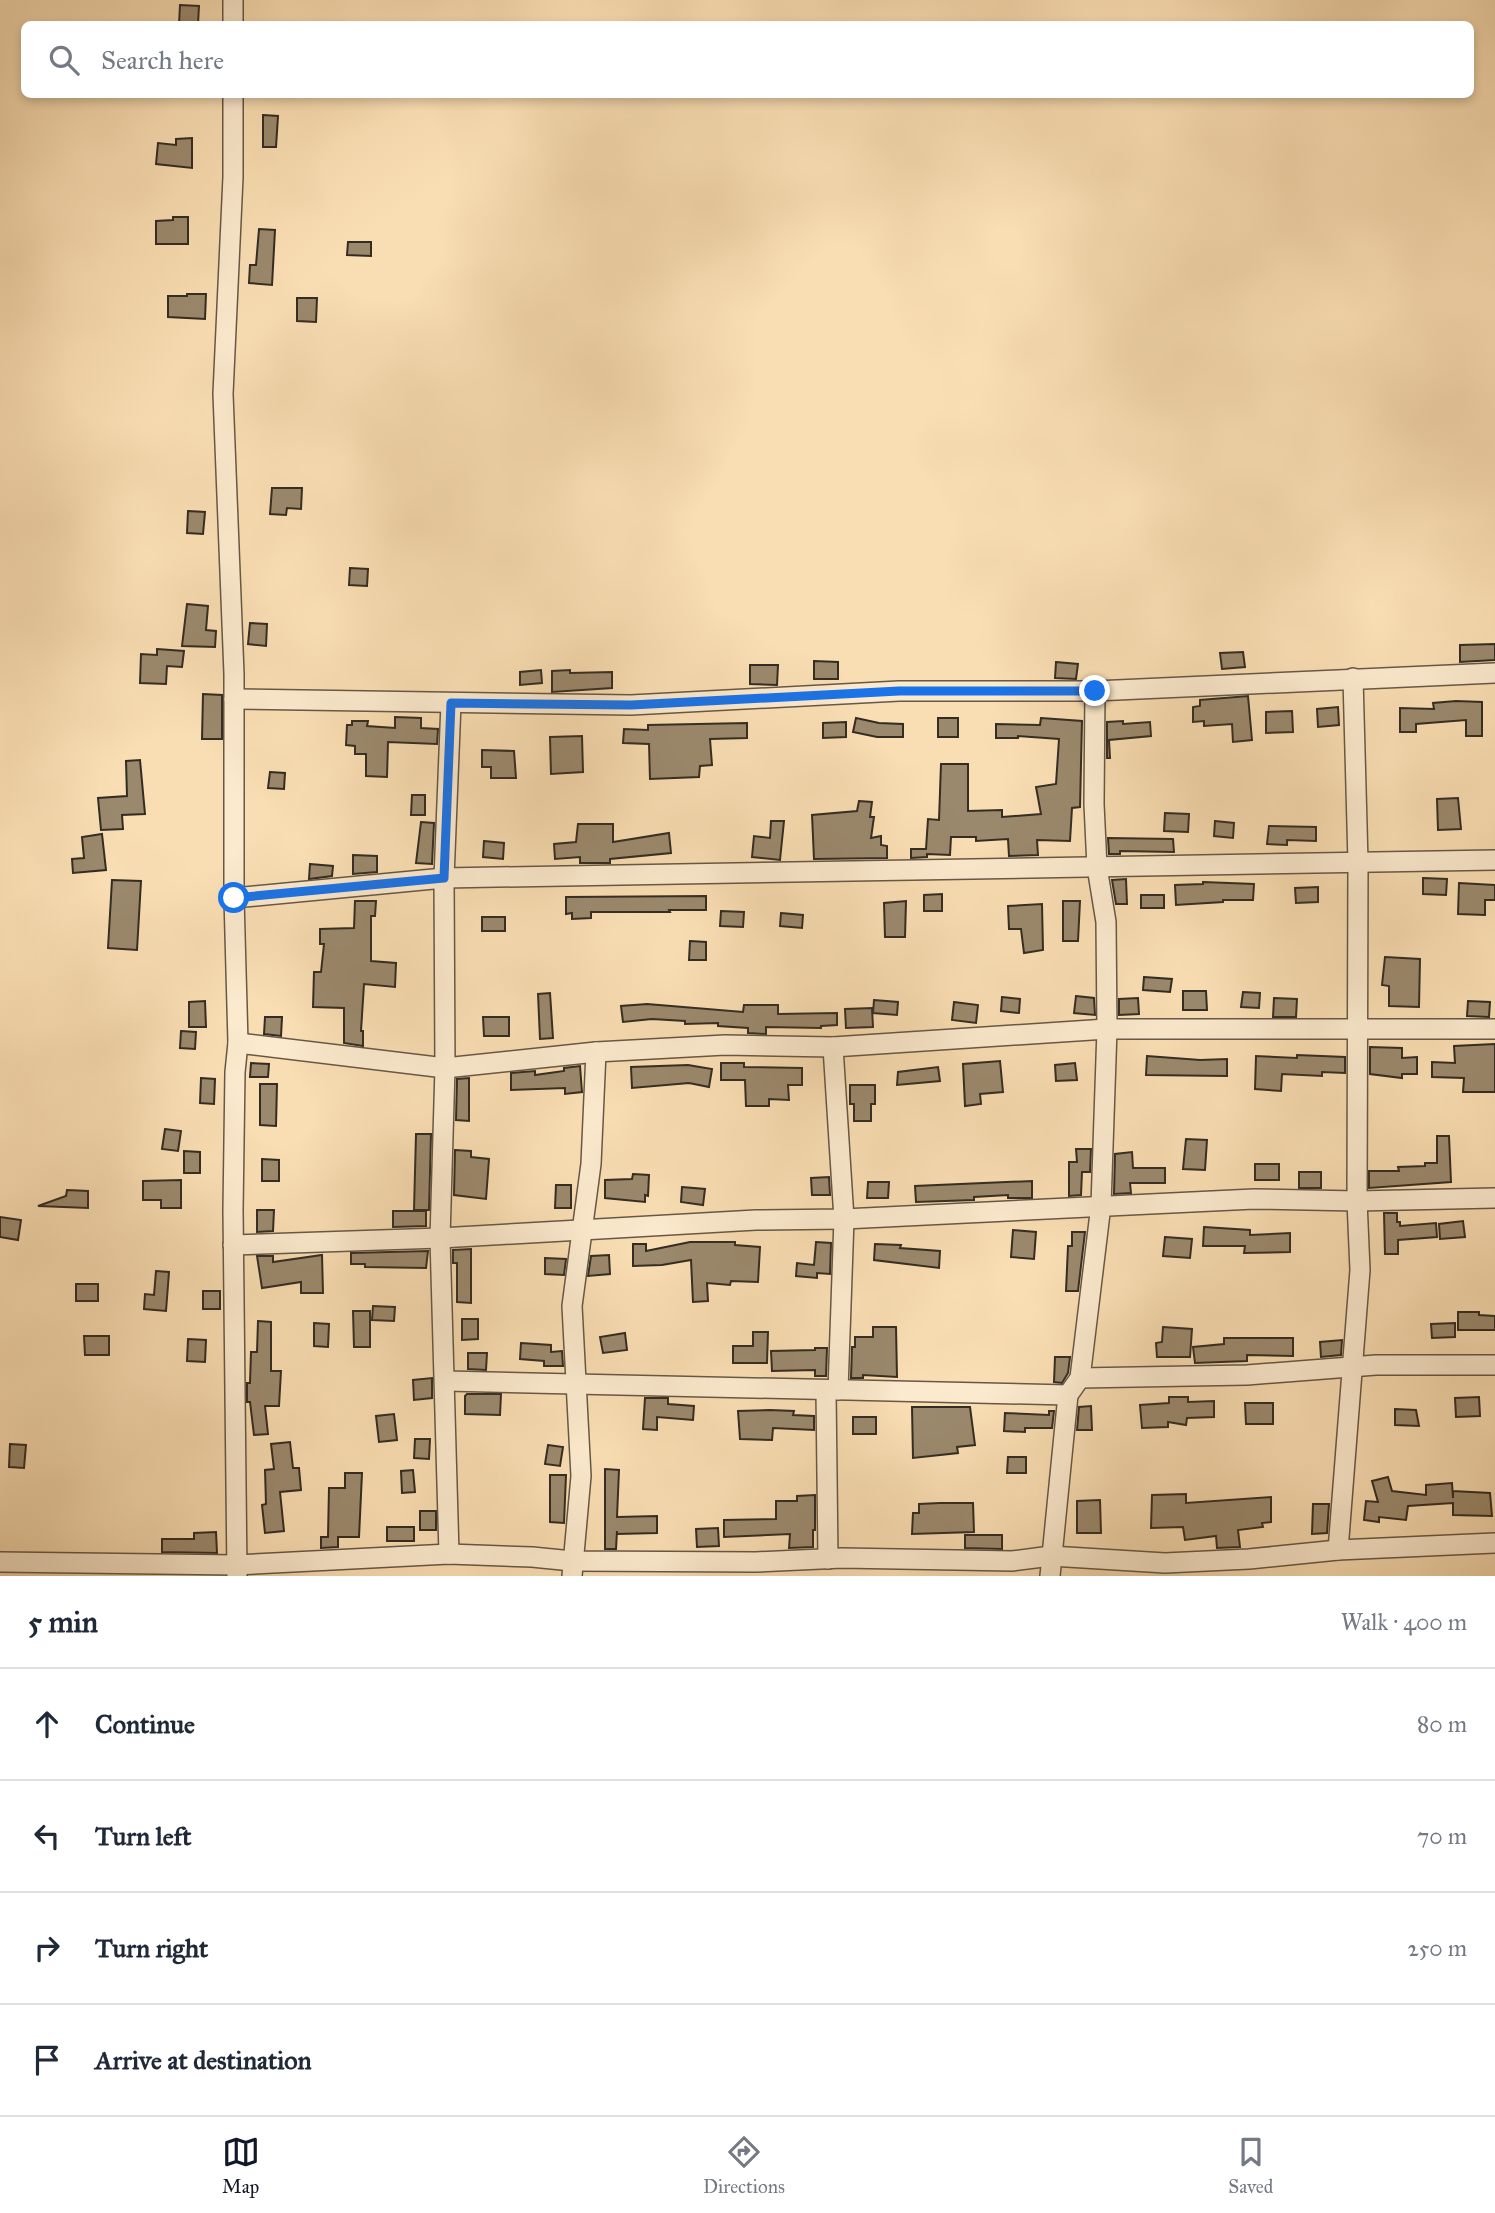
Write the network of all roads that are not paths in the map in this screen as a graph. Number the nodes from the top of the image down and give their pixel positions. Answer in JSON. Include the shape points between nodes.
{"nodes":[{"id":1,"x":233,"y":0,"type":"edge"},
{"id":2,"x":233,"y":21,"type":"edge"},
{"id":3,"x":233,"y":98,"type":"edge"},
{"id":4,"x":1495,"y":673,"type":"edge"},
{"id":5,"x":1353,"y":678,"type":"junction"},
{"id":6,"x":1095,"y":691,"type":"junction"},
{"id":7,"x":234,"y":699,"type":"junction"},
{"id":8,"x":451,"y":703,"type":"junction"},
{"id":9,"x":1495,"y":860,"type":"edge"},
{"id":10,"x":1358,"y":862,"type":"junction"},
{"id":11,"x":1097,"y":867,"type":"junction"},
{"id":12,"x":444,"y":878,"type":"junction"},
{"id":13,"x":234,"y":898,"type":"junction"},
{"id":14,"x":1107,"y":1029,"type":"junction"},
{"id":15,"x":1356,"y":1029,"type":"junction"},
{"id":16,"x":1495,"y":1029,"type":"edge"},
{"id":17,"x":238,"y":1043,"type":"junction"},
{"id":18,"x":833,"y":1046,"type":"junction"},
{"id":19,"x":596,"y":1052,"type":"junction"},
{"id":20,"x":445,"y":1068,"type":"junction"},
{"id":21,"x":1495,"y":1198,"type":"edge"},
{"id":22,"x":1357,"y":1201,"type":"junction"},
{"id":23,"x":1101,"y":1205,"type":"junction"},
{"id":24,"x":844,"y":1219,"type":"junction"},
{"id":25,"x":581,"y":1229,"type":"junction"},
{"id":26,"x":440,"y":1238,"type":"junction"},
{"id":27,"x":233,"y":1245,"type":"junction"},
{"id":28,"x":1495,"y":1365,"type":"edge"},
{"id":29,"x":1353,"y":1368,"type":"junction"},
{"id":30,"x":1080,"y":1378,"type":"junction"},
{"id":31,"x":446,"y":1381,"type":"junction"},
{"id":32,"x":577,"y":1384,"type":"junction"},
{"id":33,"x":832,"y":1390,"type":"junction"},
{"id":34,"x":1068,"y":1395,"type":"junction"},
{"id":35,"x":1495,"y":1543,"type":"edge"},
{"id":36,"x":1338,"y":1550,"type":"junction"},
{"id":37,"x":449,"y":1554,"type":"junction"},
{"id":38,"x":1051,"y":1556,"type":"junction"},
{"id":39,"x":828,"y":1559,"type":"junction"},
{"id":40,"x":0,"y":1562,"type":"edge"},
{"id":41,"x":572,"y":1569,"type":"edge"},
{"id":42,"x":236,"y":1570,"type":"edge"},
{"id":43,"x":1051,"y":1576,"type":"edge"}],
"edges":[{"from":1,"to":2,"type":"street"},
{"from":3,"to":7,"type":"street","via":[[223,394]]},
{"from":4,"to":5,"type":"street"},
{"from":5,"to":6,"type":"street"},
{"from":5,"to":10,"type":"street"},
{"from":6,"to":8,"type":"street","via":[[899,691],[631,705]]},
{"from":6,"to":11,"type":"street"},
{"from":7,"to":8,"type":"street"},
{"from":7,"to":13,"type":"street"},
{"from":8,"to":12,"type":"street"},
{"from":9,"to":10,"type":"street"},
{"from":10,"to":11,"type":"street"},
{"from":10,"to":15,"type":"street"},
{"from":11,"to":12,"type":"street"},
{"from":11,"to":14,"type":"street","via":[[1107,922]]},
{"from":12,"to":13,"type":"street"},
{"from":12,"to":20,"type":"street"},
{"from":13,"to":17,"type":"street"},
{"from":14,"to":15,"type":"street"},
{"from":14,"to":18,"type":"street"},
{"from":14,"to":23,"type":"street"},
{"from":15,"to":16,"type":"street"},
{"from":15,"to":22,"type":"street"},
{"from":17,"to":20,"type":"street"},
{"from":17,"to":27,"type":"street"},
{"from":18,"to":19,"type":"street","via":[[725,1045]]},
{"from":18,"to":24,"type":"street"},
{"from":19,"to":20,"type":"street"},
{"from":19,"to":25,"type":"street","via":[[591,1164]]},
{"from":20,"to":26,"type":"street"},
{"from":21,"to":22,"type":"street"},
{"from":22,"to":23,"type":"street","via":[[1254,1199]]},
{"from":22,"to":29,"type":"street","via":[[1360,1270]]},
{"from":23,"to":24,"type":"street"},
{"from":23,"to":30,"type":"street"},
{"from":24,"to":25,"type":"street"},
{"from":24,"to":33,"type":"street"},
{"from":25,"to":26,"type":"street"},
{"from":25,"to":32,"type":"street","via":[[572,1306]]},
{"from":26,"to":27,"type":"street"},
{"from":26,"to":31,"type":"street"},
{"from":27,"to":42,"type":"street"},
{"from":28,"to":29,"type":"street"},
{"from":29,"to":30,"type":"street"},
{"from":29,"to":36,"type":"street"},
{"from":30,"to":34,"type":"street"},
{"from":31,"to":32,"type":"street"},
{"from":31,"to":37,"type":"street"},
{"from":32,"to":33,"type":"street"},
{"from":32,"to":41,"type":"street","via":[[581,1476]]},
{"from":33,"to":34,"type":"street"},
{"from":33,"to":39,"type":"street"},
{"from":34,"to":38,"type":"street"},
{"from":35,"to":36,"type":"street"},
{"from":36,"to":38,"type":"street","via":[[1165,1563]]},
{"from":37,"to":41,"type":"street","via":[[532,1557]]},
{"from":37,"to":42,"type":"street"},
{"from":38,"to":39,"type":"street","via":[[1012,1561]]},
{"from":38,"to":43,"type":"street"},
{"from":39,"to":41,"type":"street"},
{"from":40,"to":42,"type":"street"}]}
